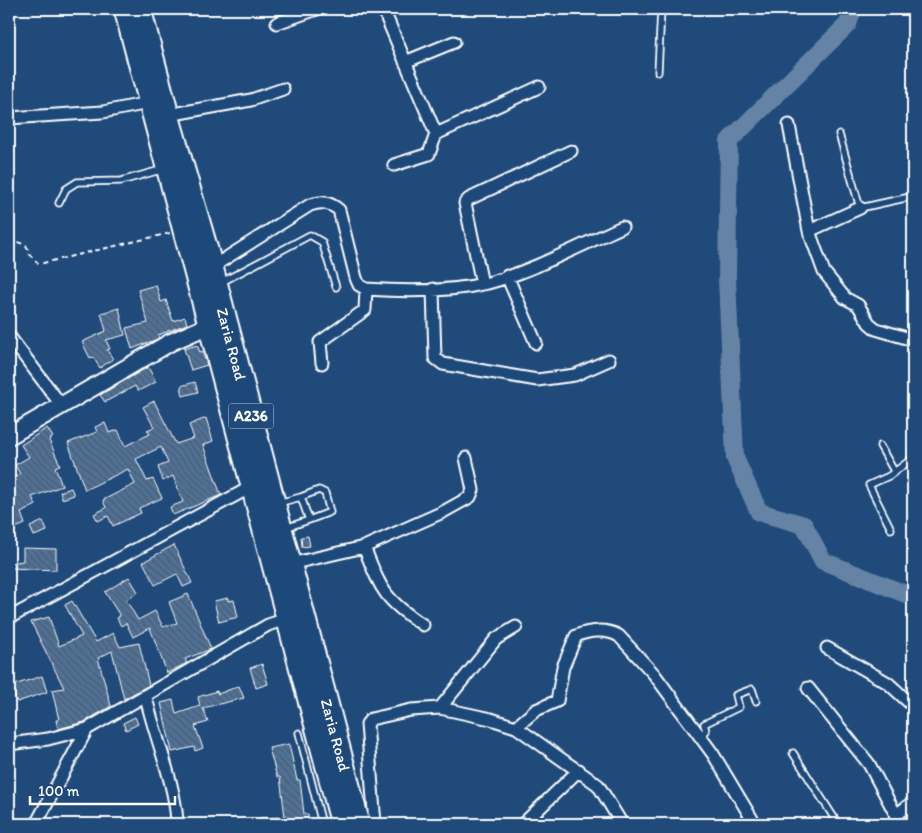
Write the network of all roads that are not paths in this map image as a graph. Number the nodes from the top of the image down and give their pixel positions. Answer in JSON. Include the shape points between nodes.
{"nodes":[{"id":1,"x":125,"y":9,"type":"edge"},
{"id":2,"x":140,"y":9,"type":"edge"},
{"id":3,"x":317,"y":9,"type":"edge"},
{"id":4,"x":384,"y":9,"type":"edge"},
{"id":5,"x":661,"y":9,"type":"edge"},
{"id":6,"x":277,"y":23,"type":"dead end"},
{"id":7,"x":454,"y":42,"type":"dead end"},
{"id":8,"x":405,"y":62,"type":"junction"},
{"id":9,"x":658,"y":72,"type":"dead end"},
{"id":10,"x":539,"y":87,"type":"dead end"},
{"id":11,"x":282,"y":89,"type":"dead end"},
{"id":12,"x":151,"y":90,"type":"junction"},
{"id":13,"x":168,"y":115,"type":"junction"},
{"id":14,"x":9,"y":118,"type":"edge"},
{"id":15,"x":789,"y":125,"type":"dead end"},
{"id":16,"x":436,"y":134,"type":"junction"},
{"id":17,"x":839,"y":134,"type":"dead end"},
{"id":18,"x":571,"y":152,"type":"dead end"},
{"id":19,"x":394,"y":165,"type":"dead end"},
{"id":20,"x":167,"y":168,"type":"junction"},
{"id":21,"x":910,"y":197,"type":"dead end"},
{"id":22,"x":59,"y":204,"type":"dead end"},
{"id":23,"x":860,"y":208,"type":"junction"},
{"id":24,"x":622,"y":227,"type":"dead end"},
{"id":25,"x":809,"y":231,"type":"junction"},
{"id":26,"x":214,"y":276,"type":"junction"},
{"id":27,"x":507,"y":276,"type":"junction"},
{"id":28,"x":482,"y":284,"type":"junction"},
{"id":29,"x":336,"y":287,"type":"dead end"},
{"id":30,"x":366,"y":289,"type":"junction"},
{"id":31,"x":433,"y":289,"type":"junction"},
{"id":32,"x":210,"y":325,"type":"junction"},
{"id":33,"x":9,"y":336,"type":"edge"},
{"id":34,"x":913,"y":340,"type":"edge"},
{"id":35,"x":536,"y":343,"type":"dead end"},
{"id":36,"x":609,"y":360,"type":"dead end"},
{"id":37,"x":322,"y":363,"type":"dead end"},
{"id":38,"x":62,"y":406,"type":"junction"},
{"id":39,"x":9,"y":436,"type":"edge"},
{"id":40,"x":880,"y":446,"type":"dead end"},
{"id":41,"x":466,"y":458,"type":"dead end"},
{"id":42,"x":913,"y":458,"type":"edge"},
{"id":43,"x":894,"y":471,"type":"junction"},
{"id":44,"x":251,"y":487,"type":"junction"},
{"id":45,"x":301,"y":497,"type":"junction"},
{"id":46,"x":274,"y":505,"type":"junction"},
{"id":47,"x":309,"y":520,"type":"junction"},
{"id":48,"x":891,"y":529,"type":"dead end"},
{"id":49,"x":277,"y":539,"type":"junction"},
{"id":50,"x":364,"y":547,"type":"junction"},
{"id":51,"x":290,"y":564,"type":"junction"},
{"id":52,"x":9,"y":618,"type":"edge"},
{"id":53,"x":286,"y":619,"type":"junction"},
{"id":54,"x":423,"y":626,"type":"dead end"},
{"id":55,"x":516,"y":627,"type":"dead end"},
{"id":56,"x":827,"y":648,"type":"dead end"},
{"id":57,"x":808,"y":688,"type":"dead end"},
{"id":58,"x":146,"y":697,"type":"junction"},
{"id":59,"x":756,"y":702,"type":"dead end"},
{"id":60,"x":913,"y":706,"type":"edge"},
{"id":61,"x":440,"y":708,"type":"junction"},
{"id":62,"x":516,"y":728,"type":"junction"},
{"id":63,"x":88,"y":729,"type":"junction"},
{"id":64,"x":299,"y":733,"type":"dead end"},
{"id":65,"x":700,"y":736,"type":"junction"},
{"id":66,"x":9,"y":744,"type":"edge"},
{"id":67,"x":793,"y":753,"type":"dead end"},
{"id":68,"x":579,"y":770,"type":"junction"},
{"id":69,"x":913,"y":802,"type":"edge"},
{"id":70,"x":327,"y":803,"type":"junction"},
{"id":71,"x":895,"y":819,"type":"edge"},
{"id":72,"x":36,"y":824,"type":"edge"},
{"id":73,"x":175,"y":824,"type":"edge"},
{"id":74,"x":322,"y":824,"type":"edge"},
{"id":75,"x":342,"y":824,"type":"edge"},
{"id":76,"x":360,"y":824,"type":"edge"},
{"id":77,"x":375,"y":824,"type":"edge"},
{"id":78,"x":523,"y":824,"type":"edge"},
{"id":79,"x":622,"y":824,"type":"edge"},
{"id":80,"x":755,"y":824,"type":"edge"},
{"id":81,"x":838,"y":824,"type":"edge"}],
"edges":[{"from":1,"to":12,"type":"highway","number":"A236"},
{"from":2,"to":12,"type":"highway","name":"Zaria Road","number":"A236"},
{"from":3,"to":6,"type":"street"},
{"from":4,"to":8,"type":"street"},
{"from":5,"to":9,"type":"lane"},
{"from":7,"to":8,"type":"street"},
{"from":8,"to":16,"type":"street"},
{"from":10,"to":16,"type":"street"},
{"from":11,"to":13,"type":"street","via":[[251,100]]},
{"from":12,"to":13,"type":"highway","name":"Zaria Road","number":"A236"},
{"from":12,"to":14,"type":"street","via":[[103,112]]},
{"from":12,"to":20,"type":"highway","number":"A236"},
{"from":13,"to":26,"type":"highway","name":"Zaria Road","number":"A236"},
{"from":15,"to":25,"type":"street"},
{"from":16,"to":19,"type":"street","via":[[429,154]]},
{"from":17,"to":23,"type":"lane"},
{"from":18,"to":28,"type":"street","via":[[465,203]]},
{"from":20,"to":22,"type":"lane","via":[[121,181],[77,182],[66,189]]},
{"from":20,"to":32,"type":"highway","number":"A236"},
{"from":21,"to":23,"type":"lane"},
{"from":23,"to":25,"type":"street"},
{"from":24,"to":27,"type":"street"},
{"from":25,"to":34,"type":"street","via":[[824,272],[845,298],[858,305],[876,329]]},
{"from":26,"to":29,"type":"lane","via":[[310,235],[322,242]]},
{"from":26,"to":30,"type":"street","via":[[310,205],[329,203],[339,210],[356,278]]},
{"from":26,"to":46,"type":"highway","name":"Zaria Road","number":"A236"},
{"from":27,"to":28,"type":"street"},
{"from":27,"to":35,"type":"street"},
{"from":28,"to":31,"type":"street"},
{"from":30,"to":31,"type":"street"},
{"from":30,"to":37,"type":"street","via":[[366,310],[320,342]]},
{"from":31,"to":36,"type":"street","via":[[435,358],[443,364],[537,380],[575,374]]},
{"from":32,"to":38,"type":"street","via":[[171,342]]},
{"from":32,"to":44,"type":"highway","number":"A236"},
{"from":33,"to":38,"type":"street"},
{"from":38,"to":39,"type":"street"},
{"from":40,"to":43,"type":"lane"},
{"from":41,"to":50,"type":"street","via":[[473,490],[470,497]]},
{"from":42,"to":43,"type":"lane"},
{"from":43,"to":48,"type":"lane","via":[[869,485]]},
{"from":44,"to":49,"type":"highway","number":"A236"},
{"from":44,"to":52,"type":"street"},
{"from":45,"to":46,"type":"lane"},
{"from":45,"to":47,"type":"lane"},
{"from":45,"to":47,"type":"lane","via":[[319,490],[325,493],[330,512]]},
{"from":46,"to":49,"type":"highway","name":"Zaria Road","number":"A236"},
{"from":47,"to":49,"type":"lane"},
{"from":49,"to":51,"type":"highway","name":"Zaria Road","number":"A236"},
{"from":49,"to":53,"type":"highway","number":"A236"},
{"from":50,"to":51,"type":"street"},
{"from":50,"to":54,"type":"street","via":[[381,589],[390,602]]},
{"from":51,"to":76,"type":"highway","name":"Zaria Road","number":"A236"},
{"from":53,"to":58,"type":"street","via":[[268,626]]},
{"from":53,"to":70,"type":"highway","number":"A236"},
{"from":55,"to":61,"type":"street","via":[[496,639]]},
{"from":56,"to":60,"type":"street","via":[[888,682]]},
{"from":57,"to":71,"type":"street","via":[[869,764]]},
{"from":58,"to":63,"type":"street"},
{"from":58,"to":73,"type":"street","via":[[175,802]]},
{"from":59,"to":65,"type":"lane","via":[[752,689],[736,695],[739,707],[704,724],[706,732]]},
{"from":61,"to":62,"type":"street"},
{"from":61,"to":77,"type":"street","via":[[411,710],[371,719],[367,724]]},
{"from":62,"to":65,"type":"street","via":[[536,710],[557,701],[563,667],[576,636],[602,631],[619,636],[654,674]]},
{"from":62,"to":68,"type":"street"},
{"from":63,"to":66,"type":"street"},
{"from":63,"to":72,"type":"street"},
{"from":64,"to":70,"type":"lane"},
{"from":65,"to":80,"type":"street"},
{"from":67,"to":81,"type":"lane"},
{"from":68,"to":78,"type":"street"},
{"from":68,"to":79,"type":"street","via":[[606,795]]},
{"from":69,"to":71,"type":"street"},
{"from":70,"to":74,"type":"lane"},
{"from":70,"to":75,"type":"highway","number":"A236"}]}
